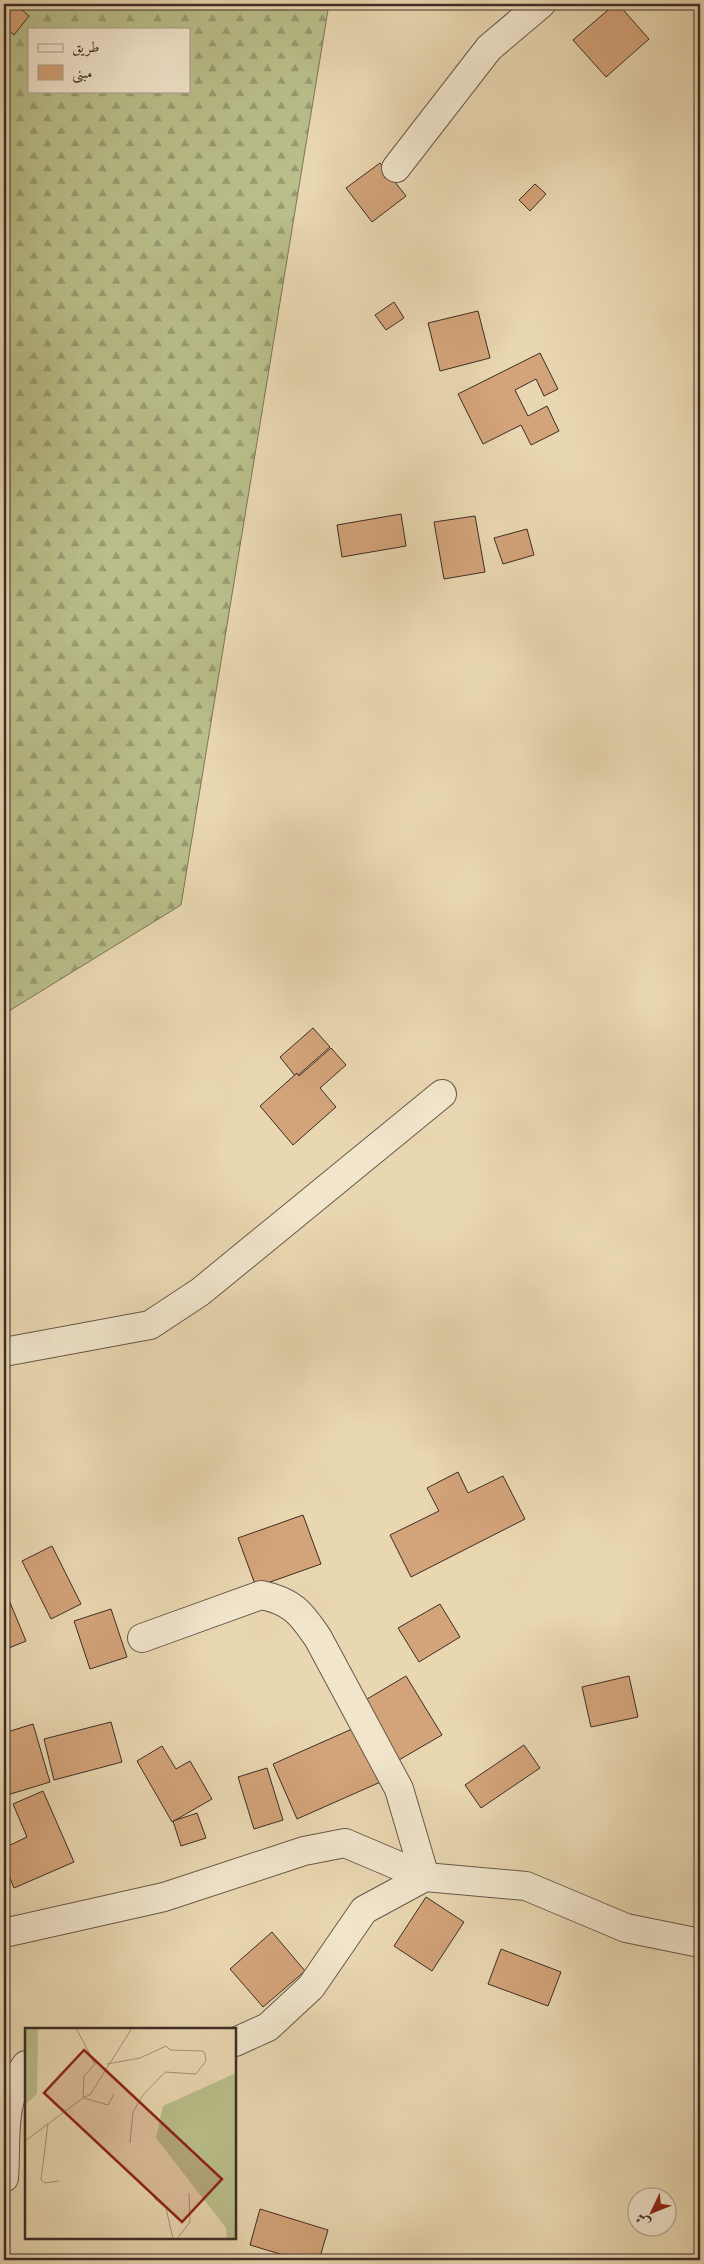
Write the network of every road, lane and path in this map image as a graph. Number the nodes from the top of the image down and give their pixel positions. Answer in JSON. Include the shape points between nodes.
{"nodes":[{"id":1,"x":541,"y":4,"type":"edge"},
{"id":2,"x":396,"y":168,"type":"dead end"},
{"id":3,"x":442,"y":1094,"type":"dead end"},
{"id":4,"x":4,"y":1352,"type":"edge"},
{"id":5,"x":142,"y":1638,"type":"dead end"},
{"id":6,"x":425,"y":1878,"type":"junction"},
{"id":7,"x":4,"y":1933,"type":"edge"},
{"id":8,"x":700,"y":1943,"type":"edge"},
{"id":9,"x":236,"y":2042,"type":"edge"},
{"id":10,"x":25,"y":2066,"type":"edge"},
{"id":11,"x":4,"y":2178,"type":"edge"}],
"edges":[{"from":1,"to":2,"type":"street","via":[[489,48]]},
{"from":3,"to":4,"type":"street","via":[[200,1292],[150,1325]]},
{"from":5,"to":6,"type":"street","via":[[262,1595],[289,1604],[302,1615],[318,1638],[399,1789]]},
{"from":6,"to":7,"type":"street","via":[[346,1842],[304,1851],[164,1897]]},
{"from":6,"to":8,"type":"street","via":[[526,1886],[626,1928]]},
{"from":6,"to":9,"type":"street","via":[[364,1910],[311,1987],[268,2027]]},
{"from":10,"to":11,"type":"street","via":[[17,2077],[5,2109]]}]}
